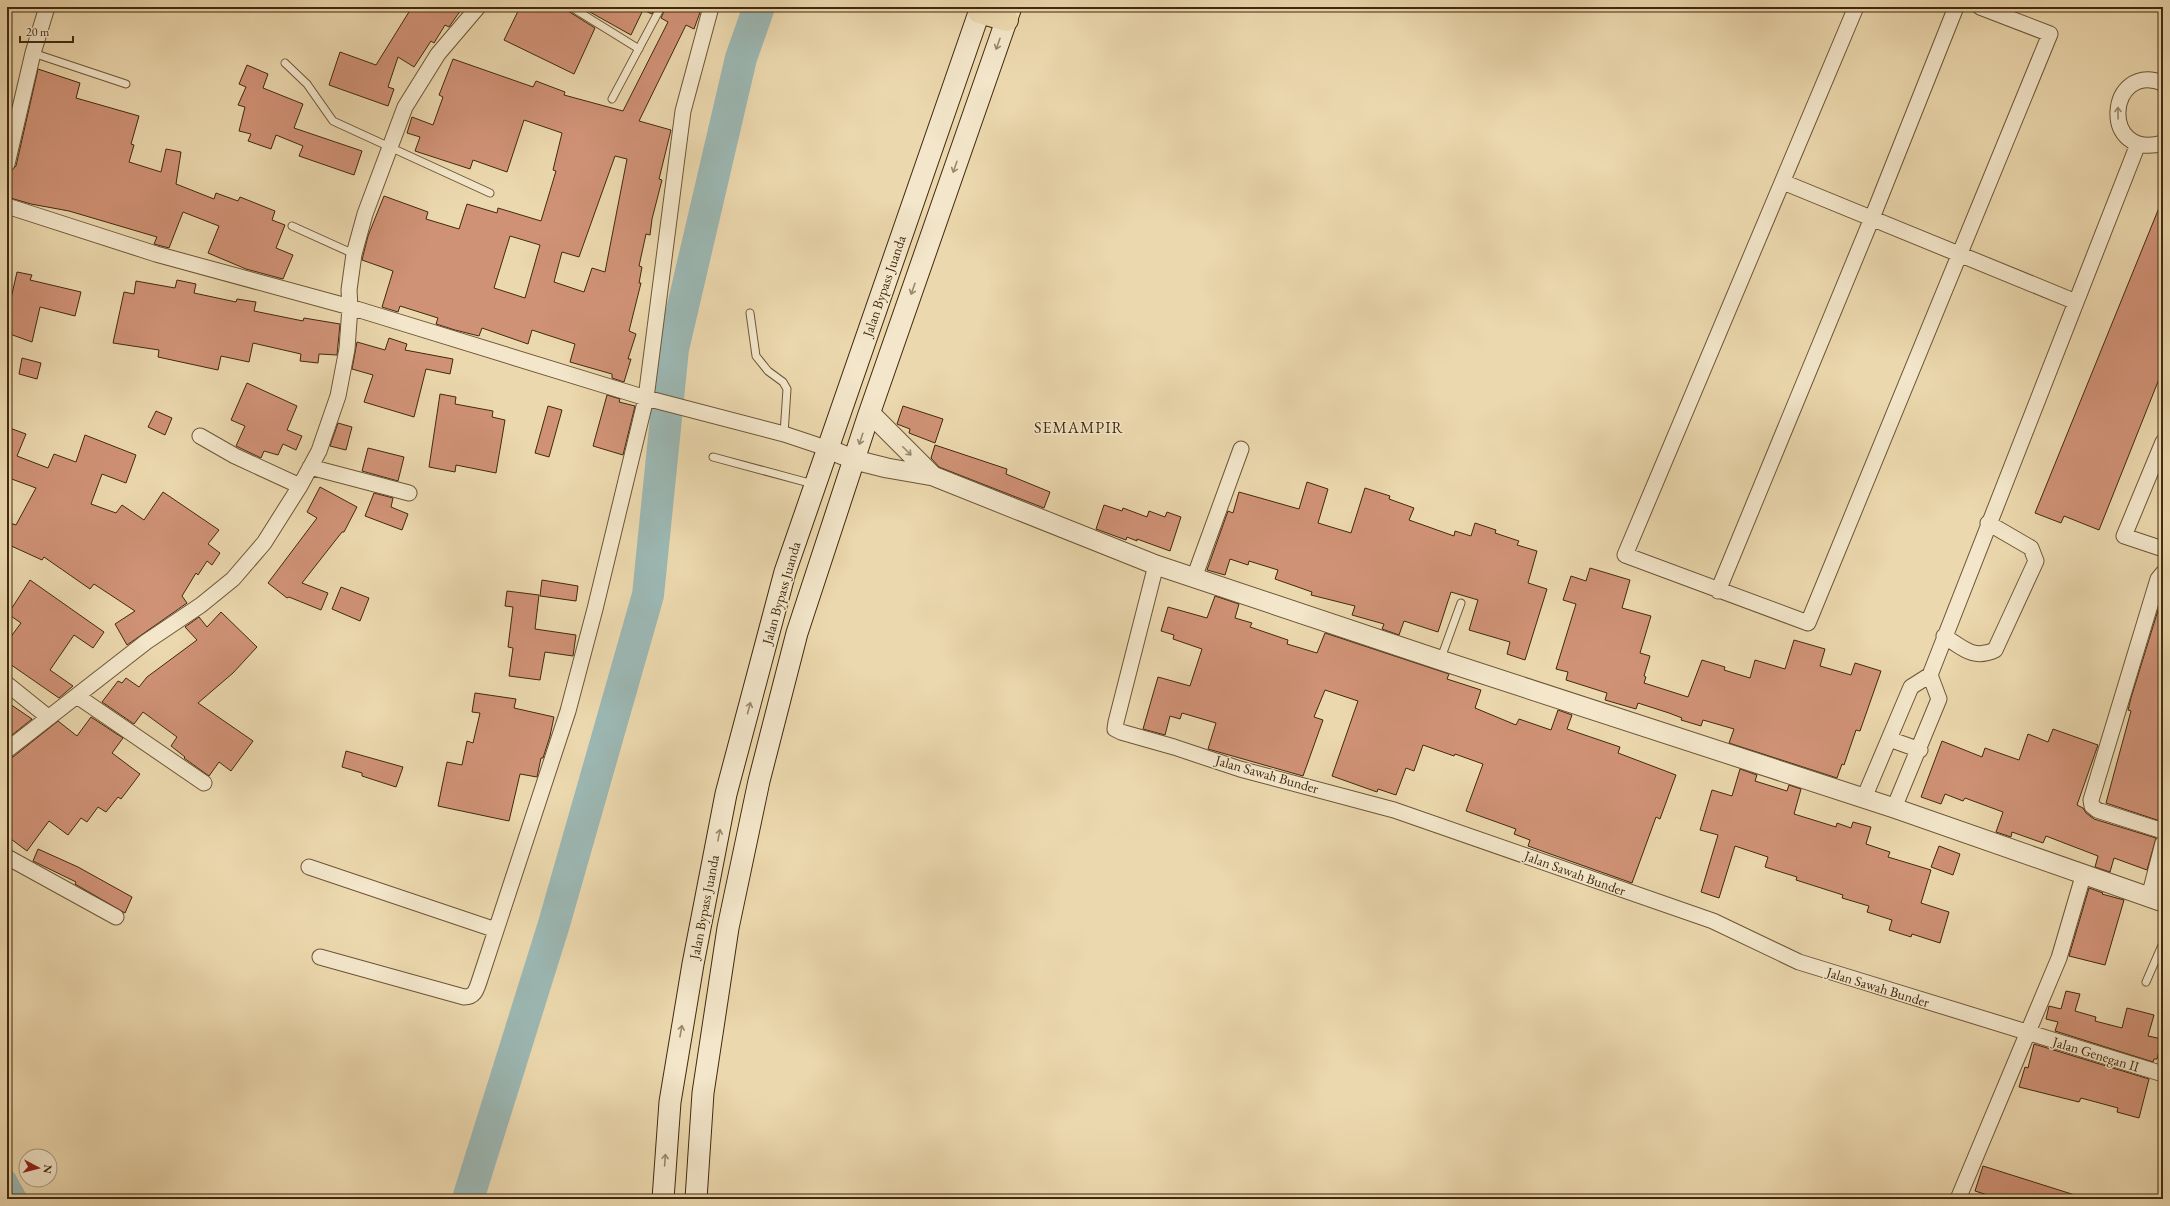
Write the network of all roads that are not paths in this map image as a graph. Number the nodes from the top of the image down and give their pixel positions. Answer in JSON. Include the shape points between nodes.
{"nodes":[{"id":1,"x":46,"y":7,"type":"edge"},
{"id":2,"x":478,"y":7,"type":"edge"},
{"id":3,"x":570,"y":7,"type":"edge"},
{"id":4,"x":661,"y":7,"type":"edge"},
{"id":5,"x":711,"y":7,"type":"edge"},
{"id":6,"x":1856,"y":7,"type":"edge"},
{"id":7,"x":1956,"y":7,"type":"edge"},
{"id":8,"x":1980,"y":7,"type":"edge"},
{"id":9,"x":980,"y":10,"type":"edge"},
{"id":10,"x":1009,"y":13,"type":"edge"},
{"id":11,"x":639,"y":49,"type":"junction"},
{"id":12,"x":33,"y":53,"type":"junction"},
{"id":13,"x":284,"y":63,"type":"dead end"},
{"id":14,"x":2163,"y":81,"type":"edge"},
{"id":15,"x":126,"y":84,"type":"dead end"},
{"id":16,"x":612,"y":99,"type":"dead end"},
{"id":17,"x":2163,"y":143,"type":"edge"},
{"id":18,"x":2138,"y":144,"type":"junction"},
{"id":19,"x":390,"y":148,"type":"junction"},
{"id":20,"x":7,"y":164,"type":"edge"},
{"id":21,"x":1783,"y":182,"type":"junction"},
{"id":22,"x":490,"y":193,"type":"dead end"},
{"id":23,"x":7,"y":206,"type":"edge"},
{"id":24,"x":1872,"y":218,"type":"junction"},
{"id":25,"x":292,"y":226,"type":"dead end"},
{"id":26,"x":354,"y":254,"type":"junction"},
{"id":27,"x":1959,"y":254,"type":"junction"},
{"id":28,"x":2076,"y":302,"type":"junction"},
{"id":29,"x":350,"y":307,"type":"junction"},
{"id":30,"x":750,"y":313,"type":"dead end"},
{"id":31,"x":650,"y":399,"type":"junction"},
{"id":32,"x":870,"y":413,"type":"junction"},
{"id":33,"x":784,"y":434,"type":"junction"},
{"id":34,"x":200,"y":436,"type":"dead end"},
{"id":35,"x":2163,"y":442,"type":"edge"},
{"id":36,"x":826,"y":448,"type":"junction"},
{"id":37,"x":1242,"y":449,"type":"dead end"},
{"id":38,"x":713,"y":457,"type":"dead end"},
{"id":39,"x":855,"y":460,"type":"junction"},
{"id":40,"x":310,"y":467,"type":"junction"},
{"id":41,"x":933,"y":476,"type":"junction"},
{"id":42,"x":815,"y":485,"type":"junction"},
{"id":43,"x":300,"y":486,"type":"junction"},
{"id":44,"x":409,"y":493,"type":"dead end"},
{"id":45,"x":1988,"y":523,"type":"junction"},
{"id":46,"x":2163,"y":549,"type":"edge"},
{"id":47,"x":1156,"y":565,"type":"junction"},
{"id":48,"x":2163,"y":573,"type":"edge"},
{"id":49,"x":1194,"y":578,"type":"junction"},
{"id":50,"x":1718,"y":591,"type":"junction"},
{"id":51,"x":1461,"y":603,"type":"dead end"},
{"id":52,"x":1944,"y":636,"type":"junction"},
{"id":53,"x":1440,"y":660,"type":"junction"},
{"id":54,"x":1930,"y":675,"type":"junction"},
{"id":55,"x":7,"y":684,"type":"edge"},
{"id":56,"x":78,"y":696,"type":"junction"},
{"id":57,"x":48,"y":717,"type":"junction"},
{"id":58,"x":1889,"y":738,"type":"junction"},
{"id":59,"x":7,"y":750,"type":"edge"},
{"id":60,"x":1920,"y":750,"type":"junction"},
{"id":61,"x":204,"y":783,"type":"dead end"},
{"id":62,"x":1864,"y":798,"type":"junction"},
{"id":63,"x":1894,"y":808,"type":"junction"},
{"id":64,"x":2163,"y":832,"type":"edge"},
{"id":65,"x":2163,"y":843,"type":"edge"},
{"id":66,"x":7,"y":857,"type":"edge"},
{"id":67,"x":309,"y":868,"type":"dead end"},
{"id":68,"x":2084,"y":873,"type":"junction"},
{"id":69,"x":710,"y":883,"type":"junction"},
{"id":70,"x":738,"y":886,"type":"junction"},
{"id":71,"x":2156,"y":900,"type":"edge"},
{"id":72,"x":116,"y":916,"type":"dead end"},
{"id":73,"x":496,"y":930,"type":"junction"},
{"id":74,"x":2163,"y":943,"type":"edge"},
{"id":75,"x":320,"y":957,"type":"dead end"},
{"id":76,"x":2146,"y":982,"type":"dead end"},
{"id":77,"x":2029,"y":1034,"type":"junction"},
{"id":78,"x":2163,"y":1074,"type":"edge"},
{"id":79,"x":663,"y":1199,"type":"edge"},
{"id":80,"x":696,"y":1199,"type":"edge"},
{"id":81,"x":1958,"y":1199,"type":"edge"}],
"edges":[{"from":1,"to":12,"type":"street"},
{"from":2,"to":19,"type":"street","via":[[438,54],[404,107]]},
{"from":3,"to":11,"type":"lane"},
{"from":4,"to":11,"type":"lane"},
{"from":5,"to":31,"type":"street","via":[[683,111]]},
{"from":6,"to":21,"type":"street"},
{"from":7,"to":24,"type":"street"},
{"from":8,"to":27,"type":"street","via":[[2050,34]]},
{"from":9,"to":10,"type":"highway"},
{"from":9,"to":36,"type":"main road","name":"Jalan Bypass Juanda"},
{"from":10,"to":32,"type":"main road","name":"Jalan Bypass Juanda","one_way":true},
{"from":11,"to":16,"type":"lane"},
{"from":12,"to":15,"type":"lane"},
{"from":12,"to":20,"type":"street"},
{"from":13,"to":19,"type":"lane","via":[[307,84],[333,121]]},
{"from":18,"to":14,"type":"street","one_way":true,"via":[[2130,140],[2119,126],[2119,101],[2123,93],[2136,82]]},
{"from":17,"to":18,"type":"street","via":[[2146,146]]},
{"from":18,"to":28,"type":"street"},
{"from":19,"to":22,"type":"lane"},
{"from":19,"to":26,"type":"street","via":[[365,214]]},
{"from":21,"to":24,"type":"street"},
{"from":21,"to":50,"type":"street","via":[[1625,555]]},
{"from":23,"to":29,"type":"street","via":[[156,254]]},
{"from":24,"to":27,"type":"street"},
{"from":24,"to":50,"type":"street"},
{"from":25,"to":26,"type":"lane"},
{"from":26,"to":29,"type":"street","via":[[349,290]]},
{"from":27,"to":28,"type":"street"},
{"from":27,"to":50,"type":"street","via":[[1808,623]]},
{"from":28,"to":45,"type":"street"},
{"from":29,"to":31,"type":"street"},
{"from":29,"to":40,"type":"street","via":[[347,349],[338,396],[319,451]]},
{"from":30,"to":33,"type":"lane","via":[[756,356],[787,389]]},
{"from":31,"to":33,"type":"street"},
{"from":31,"to":73,"type":"street","via":[[568,711]]},
{"from":32,"to":39,"type":"main road","name":"Jalan Bypass Juanda","one_way":true},
{"from":32,"to":41,"type":"street","one_way":true},
{"from":33,"to":36,"type":"street"},
{"from":34,"to":43,"type":"street","via":[[235,456]]},
{"from":35,"to":46,"type":"street","via":[[2124,536]]},
{"from":36,"to":39,"type":"street"},
{"from":36,"to":42,"type":"main road","name":"Jalan Bypass Juanda"},
{"from":37,"to":49,"type":"street"},
{"from":38,"to":42,"type":"lane"},
{"from":39,"to":41,"type":"street"},
{"from":39,"to":70,"type":"main road","name":"Jalan Bypass Juanda","via":[[797,633],[758,781]]},
{"from":40,"to":43,"type":"street"},
{"from":40,"to":44,"type":"street"},
{"from":41,"to":47,"type":"street"},
{"from":69,"to":42,"type":"main road","name":"Jalan Bypass Juanda","one_way":true,"via":[[726,794],[785,572]]},
{"from":43,"to":56,"type":"street","via":[[264,543],[233,579],[201,605],[146,642]]},
{"from":45,"to":52,"type":"street"},
{"from":45,"to":52,"type":"street","via":[[2031,548],[2036,561],[1995,650],[1975,655]]},
{"from":47,"to":49,"type":"street"},
{"from":47,"to":77,"type":"street","name":"Jalan Sawah Bunder","via":[[1115,729],[1127,735],[1174,747],[1240,769],[1394,810],[1450,828],[1713,921],[1799,962]]},
{"from":48,"to":64,"type":"street","via":[[2158,579],[2091,800],[2092,806],[2097,810]]},
{"from":49,"to":53,"type":"street"},
{"from":51,"to":53,"type":"lane"},
{"from":52,"to":54,"type":"street"},
{"from":53,"to":62,"type":"street"},
{"from":54,"to":58,"type":"street","via":[[1911,688]]},
{"from":54,"to":60,"type":"street","via":[[1939,699]]},
{"from":55,"to":57,"type":"street"},
{"from":56,"to":57,"type":"street"},
{"from":56,"to":61,"type":"street"},
{"from":57,"to":59,"type":"street"},
{"from":58,"to":60,"type":"street"},
{"from":58,"to":62,"type":"street"},
{"from":60,"to":63,"type":"street"},
{"from":62,"to":63,"type":"street"},
{"from":63,"to":68,"type":"street"},
{"from":65,"to":71,"type":"street"},
{"from":66,"to":72,"type":"street"},
{"from":67,"to":73,"type":"street"},
{"from":68,"to":71,"type":"street"},
{"from":68,"to":77,"type":"street","via":[[2059,958]]},
{"from":69,"to":70,"type":"main road","via":[[724,889]]},
{"from":79,"to":69,"type":"main road","name":"Jalan Bypass Juanda","one_way":true,"via":[[670,1102],[693,964]]},
{"from":70,"to":80,"type":"main road","name":"Jalan Bypass Juanda","via":[[728,928],[703,1093]]},
{"from":73,"to":75,"type":"street","via":[[475,993],[469,997]]},
{"from":74,"to":76,"type":"lane"},
{"from":77,"to":78,"type":"street","name":"Jalan Genegan II"},
{"from":77,"to":81,"type":"street"}]}
